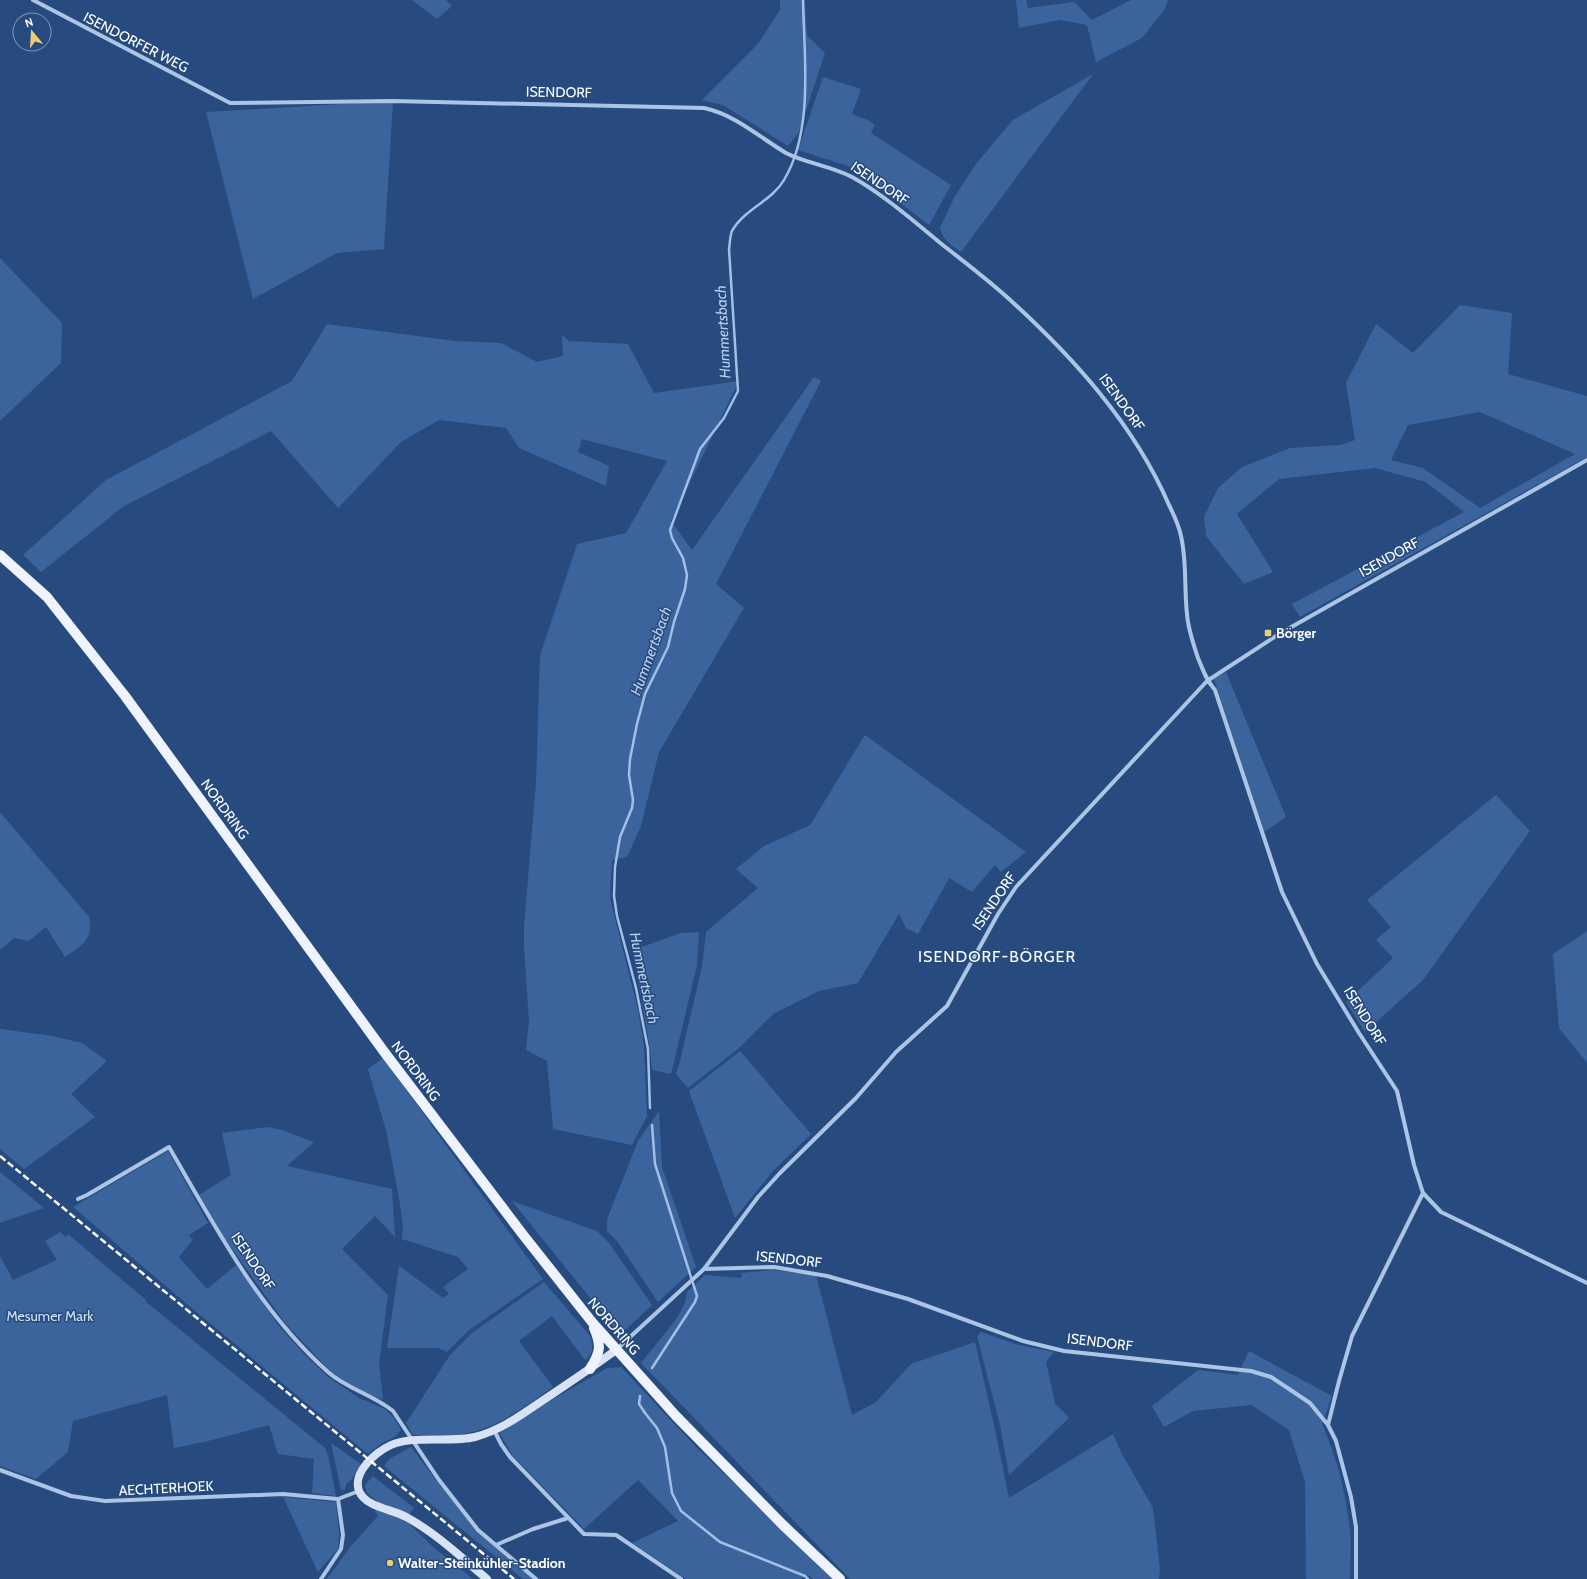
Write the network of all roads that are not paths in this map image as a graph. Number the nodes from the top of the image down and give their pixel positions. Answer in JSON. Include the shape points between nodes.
{"nodes":[{"id":1,"x":33,"y":0,"type":"edge"},
{"id":2,"x":230,"y":102,"type":"joint"},
{"id":3,"x":1587,"y":460,"type":"edge"},
{"id":4,"x":0,"y":554,"type":"edge"},
{"id":5,"x":1207,"y":681,"type":"junction"},
{"id":6,"x":1422,"y":1193,"type":"junction"},
{"id":7,"x":78,"y":1199,"type":"dead end"},
{"id":8,"x":704,"y":1269,"type":"junction"},
{"id":9,"x":1587,"y":1282,"type":"edge"},
{"id":10,"x":592,"y":1322,"type":"junction"},
{"id":11,"x":616,"y":1350,"type":"junction"},
{"id":12,"x":590,"y":1369,"type":"junction"},
{"id":13,"x":1328,"y":1425,"type":"junction"},
{"id":14,"x":494,"y":1430,"type":"junction"},
{"id":15,"x":411,"y":1441,"type":"junction"},
{"id":16,"x":0,"y":1470,"type":"edge"},
{"id":17,"x":360,"y":1491,"type":"junction"},
{"id":18,"x":338,"y":1499,"type":"junction"},
{"id":19,"x":568,"y":1518,"type":"junction"},
{"id":20,"x":496,"y":1546,"type":"junction"},
{"id":21,"x":321,"y":1579,"type":"edge"},
{"id":22,"x":487,"y":1579,"type":"edge"},
{"id":23,"x":536,"y":1579,"type":"edge"},
{"id":24,"x":681,"y":1579,"type":"edge"},
{"id":25,"x":840,"y":1579,"type":"edge"},
{"id":26,"x":1356,"y":1579,"type":"edge"}],
"edges":[{"from":1,"to":2,"type":"street","name":"ISENDORFER WEG"},
{"from":2,"to":5,"type":"street","name":"ISENDORF","via":[[393,101],[704,108],[729,116],[789,154],[851,177],[896,208],[1008,298],[1084,373],[1120,419],[1145,458],[1181,534],[1189,630]]},
{"from":3,"to":5,"type":"street","name":"ISENDORF","via":[[1279,634]]},
{"from":4,"to":10,"type":"main road","name":"NORDRING","via":[[47,597],[125,696],[384,1052]]},
{"from":5,"to":6,"type":"street","name":"ISENDORF","via":[[1215,690],[1282,892],[1317,964],[1397,1091]]},
{"from":5,"to":8,"type":"street","name":"ISENDORF","via":[[1016,887],[998,914],[947,1006],[896,1052],[856,1098],[780,1173],[758,1197]]},
{"from":6,"to":9,"type":"street","name":"ISENDORF","via":[[1441,1212]]},
{"from":6,"to":13,"type":"street","via":[[1352,1336]]},
{"from":7,"to":15,"type":"street","name":"ISENDORF","via":[[169,1148],[222,1239],[282,1325],[329,1374],[393,1411]]},
{"from":8,"to":11,"type":"street","name":"ISENDORF"},
{"from":8,"to":13,"type":"street","name":"ISENDORF","via":[[774,1267],[827,1276],[908,1299],[1023,1342],[1064,1351],[1251,1371],[1271,1376],[1310,1403]]},
{"from":10,"to":11,"type":"main road","name":"NORDRING"},
{"from":10,"to":12,"type":"main road","via":[[600,1348]]},
{"from":11,"to":12,"type":"street","name":"ISENDORF"},
{"from":11,"to":25,"type":"main road","name":"NORDRING","via":[[687,1427]]},
{"from":12,"to":14,"type":"street","name":"ISENDORF"},
{"from":13,"to":26,"type":"street","name":"ISENDORF","via":[[1336,1441],[1351,1497],[1356,1527]]},
{"from":14,"to":15,"type":"street","name":"ISENDORF","via":[[462,1439]]},
{"from":14,"to":19,"type":"street","via":[[510,1457]]},
{"from":15,"to":17,"type":"street","name":"ISENDORF","via":[[392,1444],[378,1453],[360,1473]]},
{"from":15,"to":20,"type":"street","via":[[478,1530]]},
{"from":16,"to":18,"type":"street","name":"AECHTERHOEK","via":[[71,1496],[105,1502],[283,1494]]},
{"from":17,"to":18,"type":"street","name":"AECHTERHOEK"},
{"from":17,"to":22,"type":"street","via":[[365,1499],[376,1506],[408,1518],[430,1532]]},
{"from":18,"to":21,"type":"street","via":[[343,1536],[341,1549]]},
{"from":19,"to":20,"type":"street","via":[[533,1529]]},
{"from":19,"to":24,"type":"street","via":[[584,1534],[616,1535]]},
{"from":20,"to":23,"type":"street"}]}
